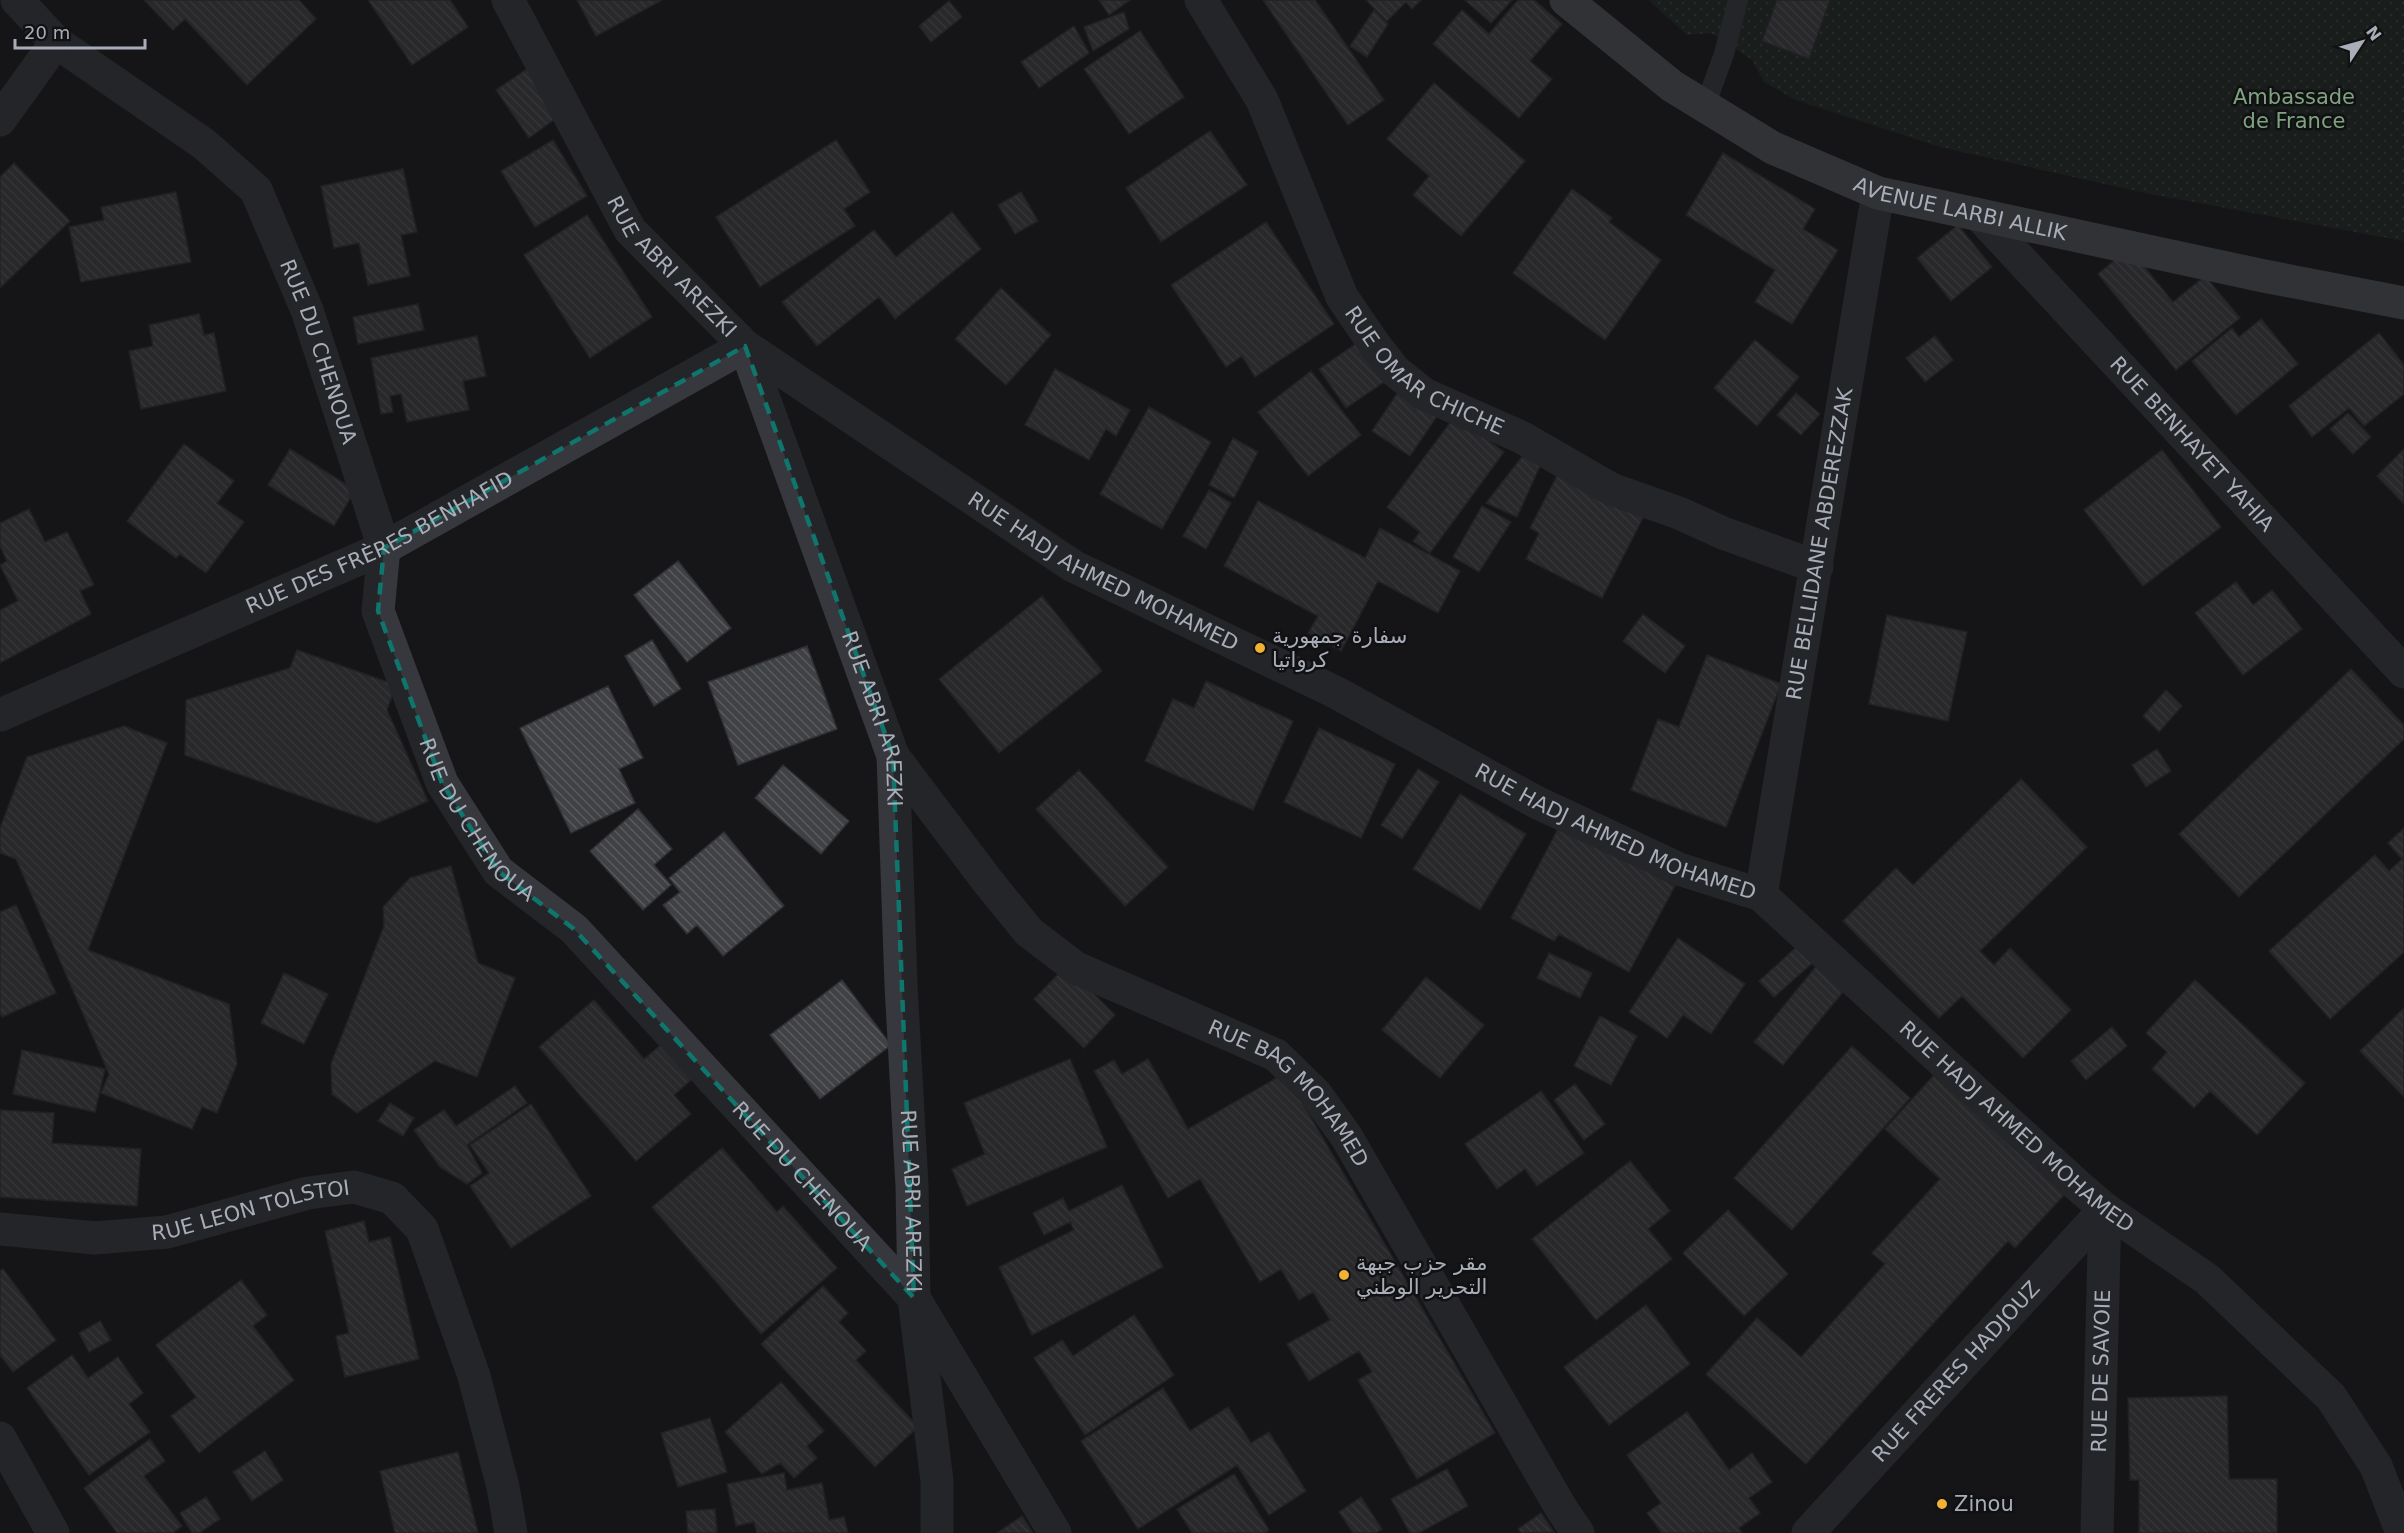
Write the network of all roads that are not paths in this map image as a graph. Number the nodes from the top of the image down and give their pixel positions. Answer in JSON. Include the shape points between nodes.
{"nodes":[{"id":1,"x":17,"y":0,"type":"edge"},
{"id":2,"x":508,"y":0,"type":"edge"},
{"id":3,"x":1202,"y":0,"type":"edge"},
{"id":4,"x":1566,"y":0,"type":"edge"},
{"id":5,"x":1738,"y":0,"type":"edge"},
{"id":6,"x":56,"y":42,"type":"junction"},
{"id":7,"x":1705,"y":106,"type":"junction"},
{"id":8,"x":0,"y":120,"type":"edge"},
{"id":9,"x":1878,"y":194,"type":"junction"},
{"id":10,"x":1981,"y":217,"type":"junction"},
{"id":11,"x":2404,"y":303,"type":"edge"},
{"id":12,"x":745,"y":346,"type":"junction"},
{"id":13,"x":384,"y":548,"type":"junction"},
{"id":14,"x":1817,"y":567,"type":"junction"},
{"id":15,"x":2404,"y":672,"type":"edge"},
{"id":16,"x":0,"y":715,"type":"edge"},
{"id":17,"x":893,"y":756,"type":"junction"},
{"id":18,"x":1761,"y":895,"type":"junction"},
{"id":19,"x":2105,"y":1209,"type":"junction"},
{"id":20,"x":0,"y":1229,"type":"edge"},
{"id":21,"x":914,"y":1298,"type":"junction"},
{"id":22,"x":0,"y":1438,"type":"edge"},
{"id":23,"x":53,"y":1533,"type":"edge"},
{"id":24,"x":511,"y":1533,"type":"edge"},
{"id":25,"x":937,"y":1533,"type":"edge"},
{"id":26,"x":1055,"y":1533,"type":"edge"},
{"id":27,"x":1578,"y":1533,"type":"edge"},
{"id":28,"x":1808,"y":1533,"type":"edge"},
{"id":29,"x":2097,"y":1533,"type":"edge"},
{"id":30,"x":2402,"y":1533,"type":"edge"}],
"edges":[{"from":1,"to":6,"type":"street","name":"RUE DU CHENOUA"},
{"from":2,"to":12,"type":"street","name":"RUE ABRI AREZKI","via":[[630,230]]},
{"from":3,"to":14,"type":"street","name":"RUE OMAR CHICHE","via":[[1262,100],[1342,297],[1395,371],[1424,394],[1523,438],[1611,489]]},
{"from":4,"to":7,"type":"main road","name":"AVENUE LARBI ALLIK","via":[[1672,86]]},
{"from":5,"to":7,"type":"lane"},
{"from":6,"to":8,"type":"street"},
{"from":6,"to":13,"type":"street","name":"RUE DU CHENOUA","via":[[204,144],[256,190],[307,310]]},
{"from":7,"to":9,"type":"main road","name":"AVENUE LARBI ALLIK","via":[[1773,147]]},
{"from":9,"to":10,"type":"main road","name":"AVENUE LARBI ALLIK"},
{"from":9,"to":14,"type":"street","name":"RUE BELLIDANE ABDEREZZAK"},
{"from":10,"to":11,"type":"main road","name":"AVENUE LARBI ALLIK"},
{"from":10,"to":15,"type":"street","name":"RUE BENHAYET YAHIA"},
{"from":12,"to":13,"type":"street","name":"RUE DES FRÈRES BENHAFID"},
{"from":12,"to":17,"type":"street","name":"RUE ABRI AREZKI"},
{"from":12,"to":18,"type":"street","name":"RUE HADJ AHMED MOHAMED","via":[[1073,566],[1335,692],[1536,802],[1679,868]]},
{"from":13,"to":16,"type":"street","name":"RUE DES FRÈRES BENHAFID"},
{"from":13,"to":21,"type":"street","name":"RUE DU CHENOUA","via":[[378,611],[442,783],[498,871],[574,929]]},
{"from":14,"to":18,"type":"street","name":"RUE BELLIDANE ABDEREZZAK"},
{"from":17,"to":21,"type":"street","name":"RUE ABRI AREZKI"},
{"from":17,"to":27,"type":"street","name":"RUE BAG MOHAMED","via":[[1029,932],[1076,968],[1276,1055],[1315,1093],[1346,1136]]},
{"from":18,"to":19,"type":"street","name":"RUE HADJ AHMED MOHAMED"},
{"from":19,"to":28,"type":"street","name":"RUE FRERES HADJOUZ"},
{"from":19,"to":29,"type":"street","name":"RUE DE SAVOIE"},
{"from":19,"to":30,"type":"street","name":"RUE HADJ AHMED MOHAMED","via":[[2207,1280],[2331,1397],[2376,1466]]},
{"from":20,"to":24,"type":"street","name":"RUE LEON TOLSTOI","via":[[95,1238],[167,1232],[308,1193],[354,1187],[392,1198],[422,1229],[470,1365],[503,1487]]},
{"from":21,"to":25,"type":"street","name":"RUE ABRI AREZKI","via":[[937,1481]]},
{"from":21,"to":26,"type":"street","name":"RUE DU CHENOUA"},
{"from":22,"to":23,"type":"street"}]}
